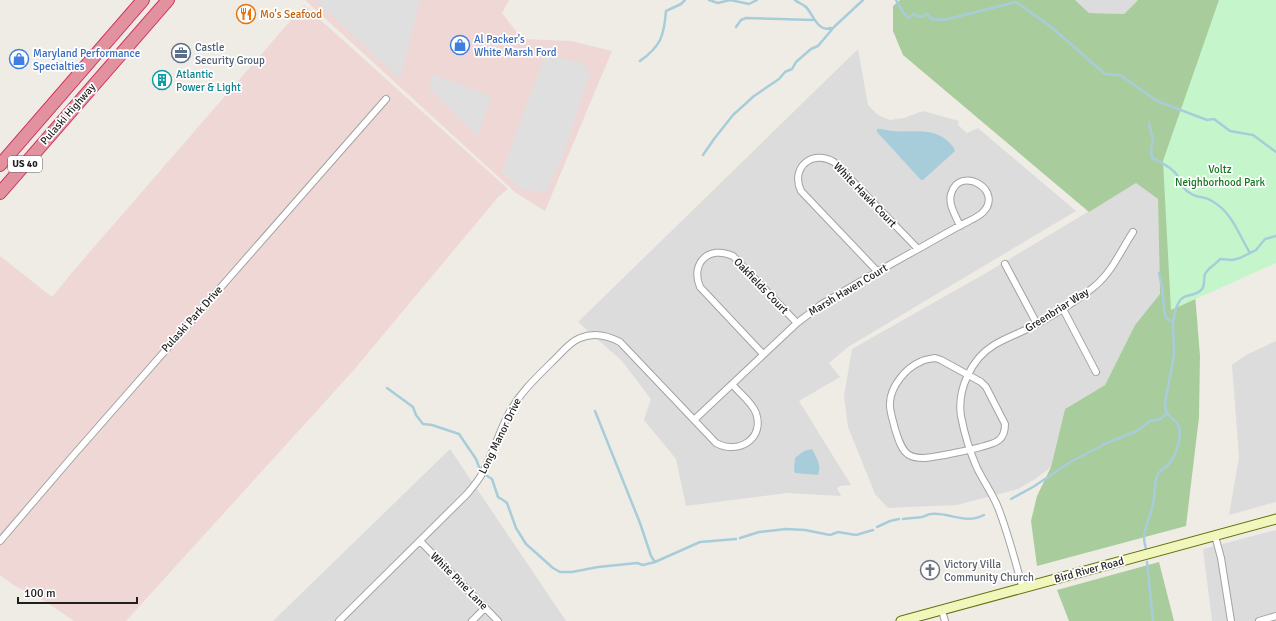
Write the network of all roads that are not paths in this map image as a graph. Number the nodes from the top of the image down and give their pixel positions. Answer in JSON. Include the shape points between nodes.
{"nodes":[{"id":1,"x":144,"y":0,"type":"edge"},
{"id":2,"x":168,"y":0,"type":"edge"},
{"id":3,"x":386,"y":99,"type":"dead end"},
{"id":4,"x":0,"y":165,"type":"edge"},
{"id":5,"x":0,"y":193,"type":"edge"},
{"id":6,"x":960,"y":226,"type":"junction"},
{"id":7,"x":1133,"y":232,"type":"dead end"},
{"id":8,"x":918,"y":249,"type":"junction"},
{"id":9,"x":1005,"y":264,"type":"dead end"},
{"id":10,"x":878,"y":272,"type":"junction"},
{"id":11,"x":1062,"y":309,"type":"junction"},
{"id":12,"x":797,"y":323,"type":"junction"},
{"id":13,"x":1037,"y":324,"type":"junction"},
{"id":14,"x":763,"y":354,"type":"junction"},
{"id":15,"x":1096,"y":372,"type":"dead end"},
{"id":16,"x":969,"y":374,"type":"junction"},
{"id":17,"x":732,"y":384,"type":"junction"},
{"id":18,"x":694,"y":420,"type":"junction"},
{"id":19,"x":970,"y":449,"type":"junction"},
{"id":20,"x":1276,"y":519,"type":"edge"},
{"id":21,"x":1215,"y":536,"type":"junction"},
{"id":22,"x":0,"y":541,"type":"edge"},
{"id":23,"x":420,"y":541,"type":"junction"},
{"id":24,"x":1023,"y":588,"type":"junction"},
{"id":25,"x":485,"y":608,"type":"junction"},
{"id":26,"x":942,"y":611,"type":"junction"},
{"id":27,"x":1276,"y":616,"type":"edge"},
{"id":28,"x":339,"y":621,"type":"edge"},
{"id":29,"x":472,"y":621,"type":"edge"},
{"id":30,"x":498,"y":621,"type":"edge"},
{"id":31,"x":901,"y":621,"type":"edge"},
{"id":32,"x":945,"y":621,"type":"edge"},
{"id":33,"x":1231,"y":621,"type":"edge"},
{"id":34,"x":1259,"y":621,"type":"edge"}],
"edges":[{"from":1,"to":4,"type":"highway","name":"Pulaski Highway","number":"US 40"},
{"from":2,"to":5,"type":"highway","name":"Pulaski Highway","number":"US 40"},
{"from":3,"to":22,"type":"street","name":"Pulaski Park Drive"},
{"from":6,"to":6,"type":"street","name":"Marsh Haven Court","via":[[980,215],[987,206],[986,191],[975,181],[961,182],[951,193],[951,205]]},
{"from":6,"to":8,"type":"street","name":"Marsh Haven Court"},
{"from":7,"to":11,"type":"street","name":"Greenbriar Way","via":[[1103,279]]},
{"from":8,"to":10,"type":"street","name":"Marsh Haven Court"},
{"from":8,"to":10,"type":"street","name":"White Hawk Court","via":[[834,162],[822,157],[808,160],[798,174],[801,191]]},
{"from":9,"to":13,"type":"street"},
{"from":10,"to":12,"type":"street","name":"Marsh Haven Court","via":[[822,304]]},
{"from":11,"to":13,"type":"street","name":"Greenbriar Way"},
{"from":11,"to":15,"type":"street"},
{"from":12,"to":14,"type":"street","name":"Marsh Haven Court"},
{"from":12,"to":14,"type":"street","name":"Oakfields Court","via":[[733,256],[718,252],[704,258],[697,272],[700,287]]},
{"from":13,"to":16,"type":"street","name":"Greenbriar Way","via":[[982,354]]},
{"from":14,"to":17,"type":"street","name":"Marsh Haven Court"},
{"from":16,"to":19,"type":"street","name":"Greenbriar Way","via":[[960,397],[960,406]]},
{"from":16,"to":19,"type":"street","via":[[986,388],[1005,424],[1005,430],[998,441]]},
{"from":16,"to":19,"type":"street","via":[[935,358],[921,361],[897,383],[892,390],[889,404],[900,444],[908,455],[926,458]]},
{"from":17,"to":18,"type":"street","name":"Marsh Haven Court"},
{"from":17,"to":18,"type":"street","name":"Long Manor Drive","via":[[756,414],[757,429],[750,441],[737,448],[722,446]]},
{"from":18,"to":23,"type":"street","name":"Long Manor Drive","via":[[620,342],[600,335],[579,338],[523,392],[508,414],[478,481]]},
{"from":19,"to":24,"type":"street","name":"Greenbriar Way","via":[[976,467],[1004,523]]},
{"from":20,"to":21,"type":"street","name":"Bird River Road"},
{"from":21,"to":24,"type":"street","name":"Bird River Road"},
{"from":21,"to":33,"type":"street"},
{"from":23,"to":25,"type":"street","name":"White Pine Lane"},
{"from":23,"to":28,"type":"street","name":"Long Manor Drive"},
{"from":24,"to":26,"type":"street","name":"Bird River Road"},
{"from":25,"to":29,"type":"street"},
{"from":25,"to":30,"type":"street","name":"White Pine Lane"},
{"from":26,"to":31,"type":"street","name":"Bird River Road"},
{"from":26,"to":32,"type":"street"},
{"from":27,"to":34,"type":"street"}]}
